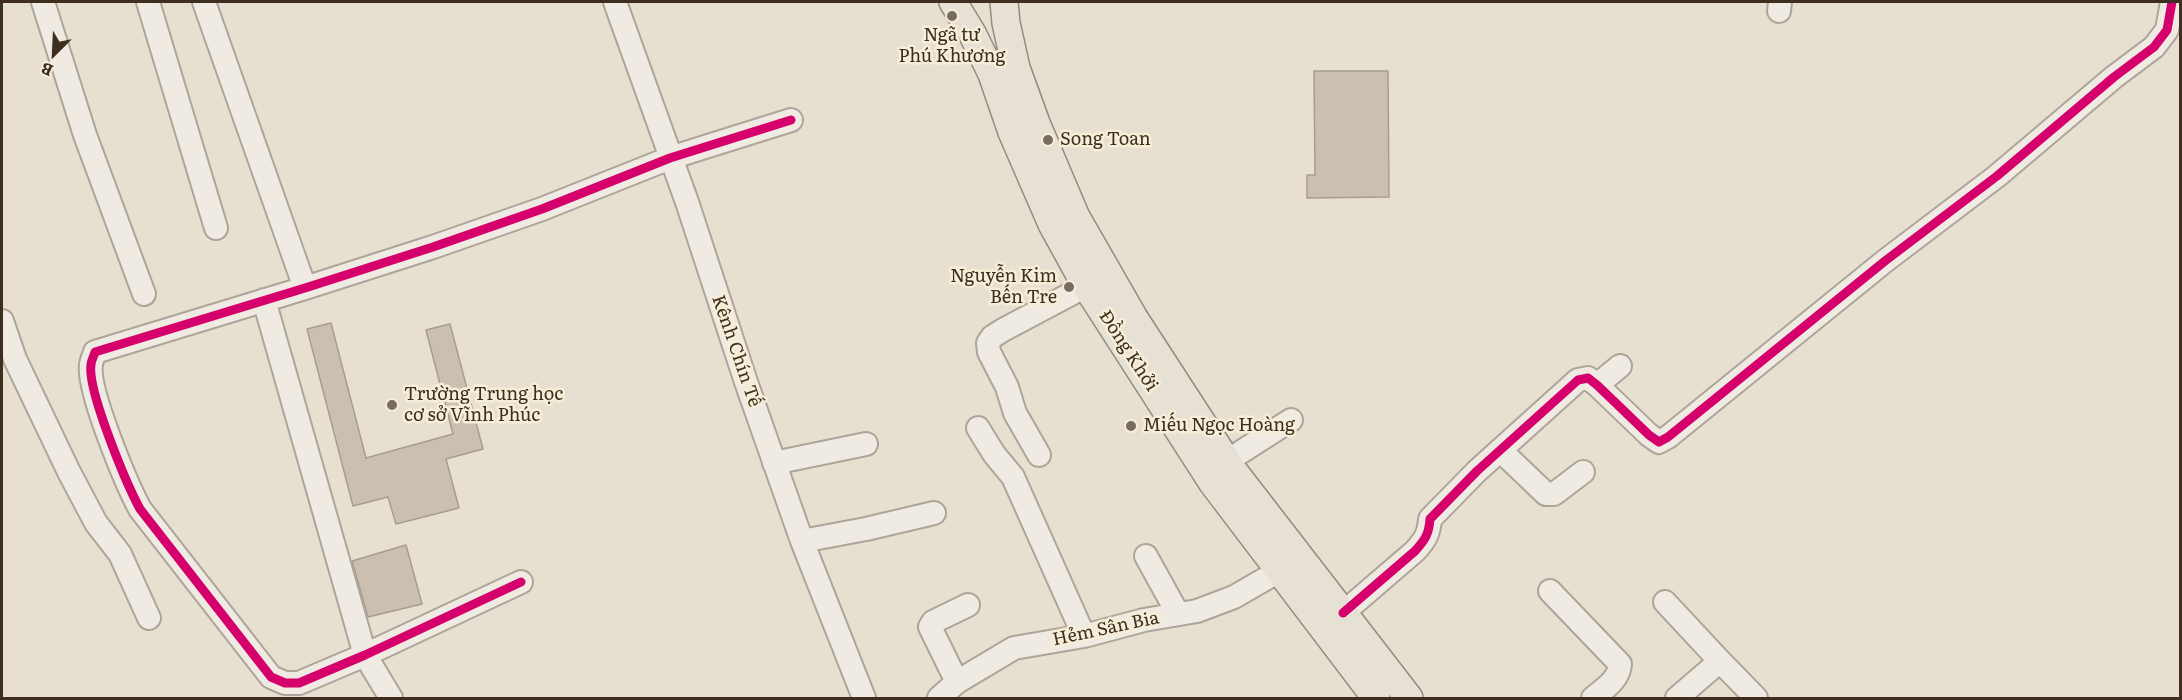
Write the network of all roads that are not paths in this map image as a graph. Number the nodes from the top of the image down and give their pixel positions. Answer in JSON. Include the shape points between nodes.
{"nodes":[{"id":1,"x":43,"y":2,"type":"edge"},
{"id":2,"x":148,"y":2,"type":"edge"},
{"id":3,"x":204,"y":2,"type":"edge"},
{"id":4,"x":615,"y":2,"type":"edge"},
{"id":5,"x":953,"y":2,"type":"edge"},
{"id":6,"x":1004,"y":2,"type":"edge"},
{"id":7,"x":2172,"y":2,"type":"edge"},
{"id":8,"x":791,"y":120,"type":"dead end"},
{"id":9,"x":1024,"y":128,"type":"junction"},
{"id":10,"x":670,"y":158,"type":"junction"},
{"id":11,"x":216,"y":228,"type":"dead end"},
{"id":12,"x":1086,"y":286,"type":"junction"},
{"id":13,"x":305,"y":288,"type":"junction"},
{"id":14,"x":144,"y":294,"type":"dead end"},
{"id":15,"x":264,"y":300,"type":"junction"},
{"id":16,"x":2,"y":321,"type":"edge"},
{"id":17,"x":1620,"y":366,"type":"dead end"},
{"id":18,"x":1597,"y":385,"type":"junction"},
{"id":19,"x":1291,"y":420,"type":"dead end"},
{"id":20,"x":978,"y":428,"type":"dead end"},
{"id":21,"x":866,"y":444,"type":"dead end"},
{"id":22,"x":1500,"y":450,"type":"junction"},
{"id":23,"x":1039,"y":455,"type":"dead end"},
{"id":24,"x":774,"y":463,"type":"junction"},
{"id":25,"x":1223,"y":471,"type":"junction"},
{"id":26,"x":1583,"y":472,"type":"dead end"},
{"id":27,"x":934,"y":513,"type":"dead end"},
{"id":28,"x":802,"y":541,"type":"junction"},
{"id":29,"x":1146,"y":556,"type":"dead end"},
{"id":30,"x":1279,"y":571,"type":"junction"},
{"id":31,"x":521,"y":582,"type":"dead end"},
{"id":32,"x":1550,"y":591,"type":"dead end"},
{"id":33,"x":1665,"y":602,"type":"dead end"},
{"id":34,"x":968,"y":605,"type":"dead end"},
{"id":35,"x":1343,"y":613,"type":"junction"},
{"id":36,"x":1178,"y":614,"type":"junction"},
{"id":37,"x":150,"y":618,"type":"dead end"},
{"id":38,"x":1084,"y":636,"type":"junction"},
{"id":39,"x":365,"y":655,"type":"junction"},
{"id":40,"x":1720,"y":661,"type":"junction"},
{"id":41,"x":957,"y":682,"type":"junction"},
{"id":42,"x":1375,"y":698,"type":"edge"},
{"id":43,"x":390,"y":699,"type":"edge"},
{"id":44,"x":864,"y":699,"type":"edge"},
{"id":45,"x":939,"y":699,"type":"edge"},
{"id":46,"x":1409,"y":699,"type":"edge"},
{"id":47,"x":1593,"y":699,"type":"edge"},
{"id":48,"x":1677,"y":699,"type":"edge"},
{"id":49,"x":1756,"y":699,"type":"edge"}],
"edges":[{"from":1,"to":14,"type":"street","via":[[85,135]]},
{"from":2,"to":11,"type":"street"},
{"from":3,"to":13,"type":"street"},
{"from":4,"to":10,"type":"street","name":"Kênh Chín Tế"},
{"from":5,"to":9,"type":"main road","name":"Đồng Khởi"},
{"from":6,"to":9,"type":"main road","name":"Đồng Khởi"},
{"from":7,"to":18,"type":"street","via":[[2167,30],[2154,47],[1668,437],[1659,442],[1649,435]]},
{"from":8,"to":10,"type":"street"},
{"from":9,"to":12,"type":"main road","name":"Đồng Khởi","via":[[1052,224]]},
{"from":9,"to":25,"type":"main road","name":"Đồng Khởi"},
{"from":10,"to":13,"type":"street","via":[[542,209]]},
{"from":10,"to":24,"type":"street","name":"Kênh Chín Tế"},
{"from":12,"to":23,"type":"street","via":[[1003,330],[988,343],[1016,413]]},
{"from":12,"to":25,"type":"main road","name":"Đồng Khởi"},
{"from":13,"to":15,"type":"street"},
{"from":15,"to":39,"type":"street"},
{"from":15,"to":39,"type":"street","via":[[95,352],[91,365],[93,388],[129,489],[140,509],[271,677],[299,683]]},
{"from":16,"to":37,"type":"street","via":[[15,359],[69,472],[96,523],[120,555]]},
{"from":17,"to":18,"type":"street"},
{"from":18,"to":22,"type":"street","via":[[1588,378],[1578,380]]},
{"from":19,"to":25,"type":"street"},
{"from":20,"to":38,"type":"street","via":[[1013,477]]},
{"from":21,"to":24,"type":"street"},
{"from":22,"to":26,"type":"street","via":[[1546,494],[1554,494]]},
{"from":22,"to":35,"type":"street","via":[[1430,519],[1426,539],[1415,551]]},
{"from":24,"to":28,"type":"street","name":"Kênh Chín Tế"},
{"from":25,"to":30,"type":"main road","name":"Đồng Khởi"},
{"from":25,"to":35,"type":"main road","name":"Đồng Khởi"},
{"from":27,"to":28,"type":"street"},
{"from":28,"to":44,"type":"street","name":"Kênh Chín Tế"},
{"from":29,"to":36,"type":"street"},
{"from":30,"to":36,"type":"street","name":"Hẻm Sân Bia","via":[[1218,605]]},
{"from":30,"to":42,"type":"main road","name":"Đồng Khởi"},
{"from":31,"to":39,"type":"street"},
{"from":32,"to":47,"type":"street","via":[[1620,664],[1615,679]]},
{"from":33,"to":40,"type":"street"},
{"from":34,"to":41,"type":"street","via":[[930,627]]},
{"from":35,"to":46,"type":"main road","name":"Đồng Khởi"},
{"from":36,"to":38,"type":"street","name":"Hẻm Sân Bia"},
{"from":38,"to":41,"type":"street","name":"Hẻm Sân Bia","via":[[1014,648]]},
{"from":39,"to":43,"type":"street"},
{"from":40,"to":48,"type":"street"},
{"from":40,"to":49,"type":"street"},
{"from":41,"to":45,"type":"street","name":"Hẻm Sân Bia"}]}
